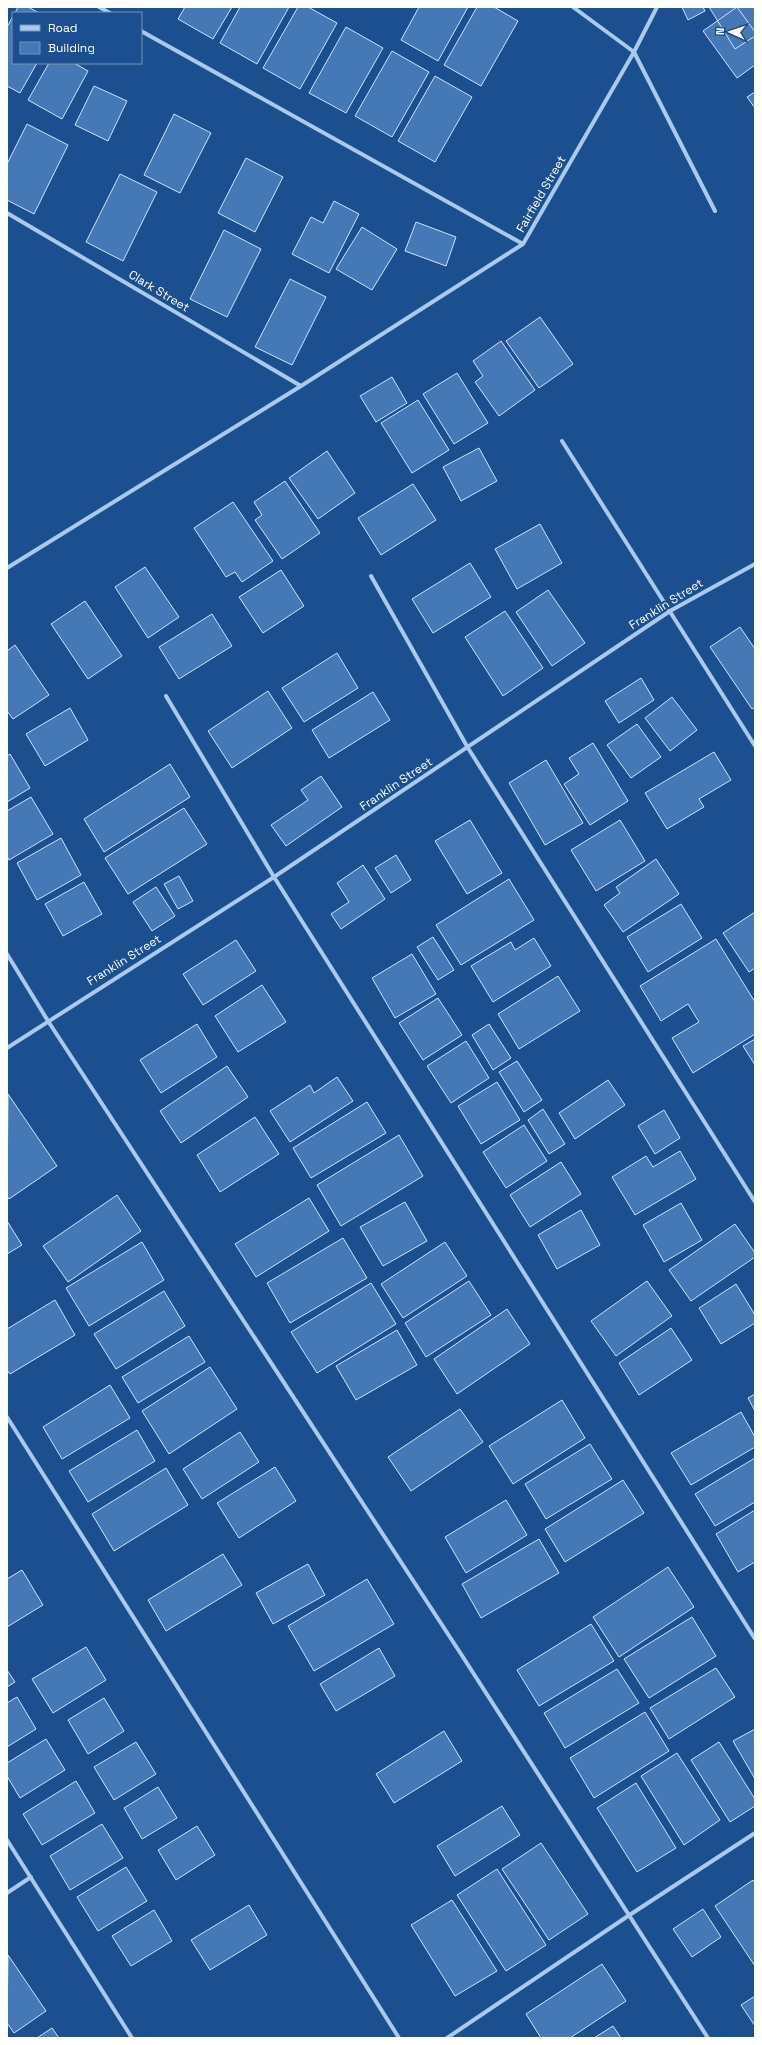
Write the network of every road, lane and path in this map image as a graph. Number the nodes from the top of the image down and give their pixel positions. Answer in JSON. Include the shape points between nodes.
{"nodes":[{"id":1,"x":99,"y":7,"type":"edge"},
{"id":2,"x":573,"y":7,"type":"edge"},
{"id":3,"x":658,"y":7,"type":"edge"},
{"id":4,"x":108,"y":12,"type":"edge"},
{"id":5,"x":142,"y":32,"type":"edge"},
{"id":6,"x":634,"y":52,"type":"junction"},
{"id":7,"x":715,"y":211,"type":"dead end"},
{"id":8,"x":7,"y":213,"type":"edge"},
{"id":9,"x":523,"y":244,"type":"junction"},
{"id":10,"x":301,"y":386,"type":"junction"},
{"id":11,"x":562,"y":441,"type":"dead end"},
{"id":12,"x":755,"y":564,"type":"edge"},
{"id":13,"x":7,"y":568,"type":"edge"},
{"id":14,"x":371,"y":576,"type":"dead end"},
{"id":15,"x":670,"y":611,"type":"junction"},
{"id":16,"x":166,"y":696,"type":"dead end"},
{"id":17,"x":755,"y":746,"type":"edge"},
{"id":18,"x":468,"y":748,"type":"junction"},
{"id":19,"x":274,"y":877,"type":"junction"},
{"id":20,"x":7,"y":954,"type":"edge"},
{"id":21,"x":48,"y":1021,"type":"junction"},
{"id":22,"x":7,"y":1048,"type":"edge"},
{"id":23,"x":755,"y":1202,"type":"edge"},
{"id":24,"x":7,"y":1417,"type":"edge"},
{"id":25,"x":755,"y":1639,"type":"edge"},
{"id":26,"x":755,"y":1834,"type":"edge"},
{"id":27,"x":7,"y":1840,"type":"edge"},
{"id":28,"x":30,"y":1877,"type":"junction"},
{"id":29,"x":7,"y":1893,"type":"edge"},
{"id":30,"x":628,"y":1916,"type":"junction"},
{"id":31,"x":132,"y":2038,"type":"edge"},
{"id":32,"x":399,"y":2038,"type":"edge"},
{"id":33,"x":447,"y":2038,"type":"edge"},
{"id":34,"x":708,"y":2038,"type":"edge"}],
"edges":[{"from":1,"to":4,"type":"street"},
{"from":2,"to":6,"type":"street"},
{"from":3,"to":6,"type":"street","name":"Fairfield Street"},
{"from":5,"to":9,"type":"street"},
{"from":6,"to":7,"type":"street"},
{"from":6,"to":9,"type":"street","name":"Fairfield Street"},
{"from":8,"to":10,"type":"street","name":"Clark Street"},
{"from":9,"to":10,"type":"street","name":"Fairfield Street"},
{"from":10,"to":13,"type":"street","name":"Fairfield Street"},
{"from":11,"to":15,"type":"street"},
{"from":12,"to":15,"type":"street","name":"Franklin Street"},
{"from":14,"to":18,"type":"street"},
{"from":15,"to":17,"type":"street"},
{"from":15,"to":18,"type":"street","name":"Franklin Street"},
{"from":16,"to":19,"type":"street"},
{"from":18,"to":19,"type":"street","name":"Franklin Street"},
{"from":18,"to":23,"type":"street"},
{"from":19,"to":21,"type":"street","name":"Franklin Street"},
{"from":19,"to":25,"type":"street"},
{"from":20,"to":21,"type":"street"},
{"from":21,"to":22,"type":"street","name":"Franklin Street"},
{"from":21,"to":30,"type":"street","via":[[461,1654]]},
{"from":24,"to":32,"type":"street"},
{"from":26,"to":30,"type":"street"},
{"from":27,"to":28,"type":"street"},
{"from":28,"to":29,"type":"street"},
{"from":28,"to":31,"type":"street"},
{"from":30,"to":33,"type":"street"},
{"from":30,"to":34,"type":"street"}]}
